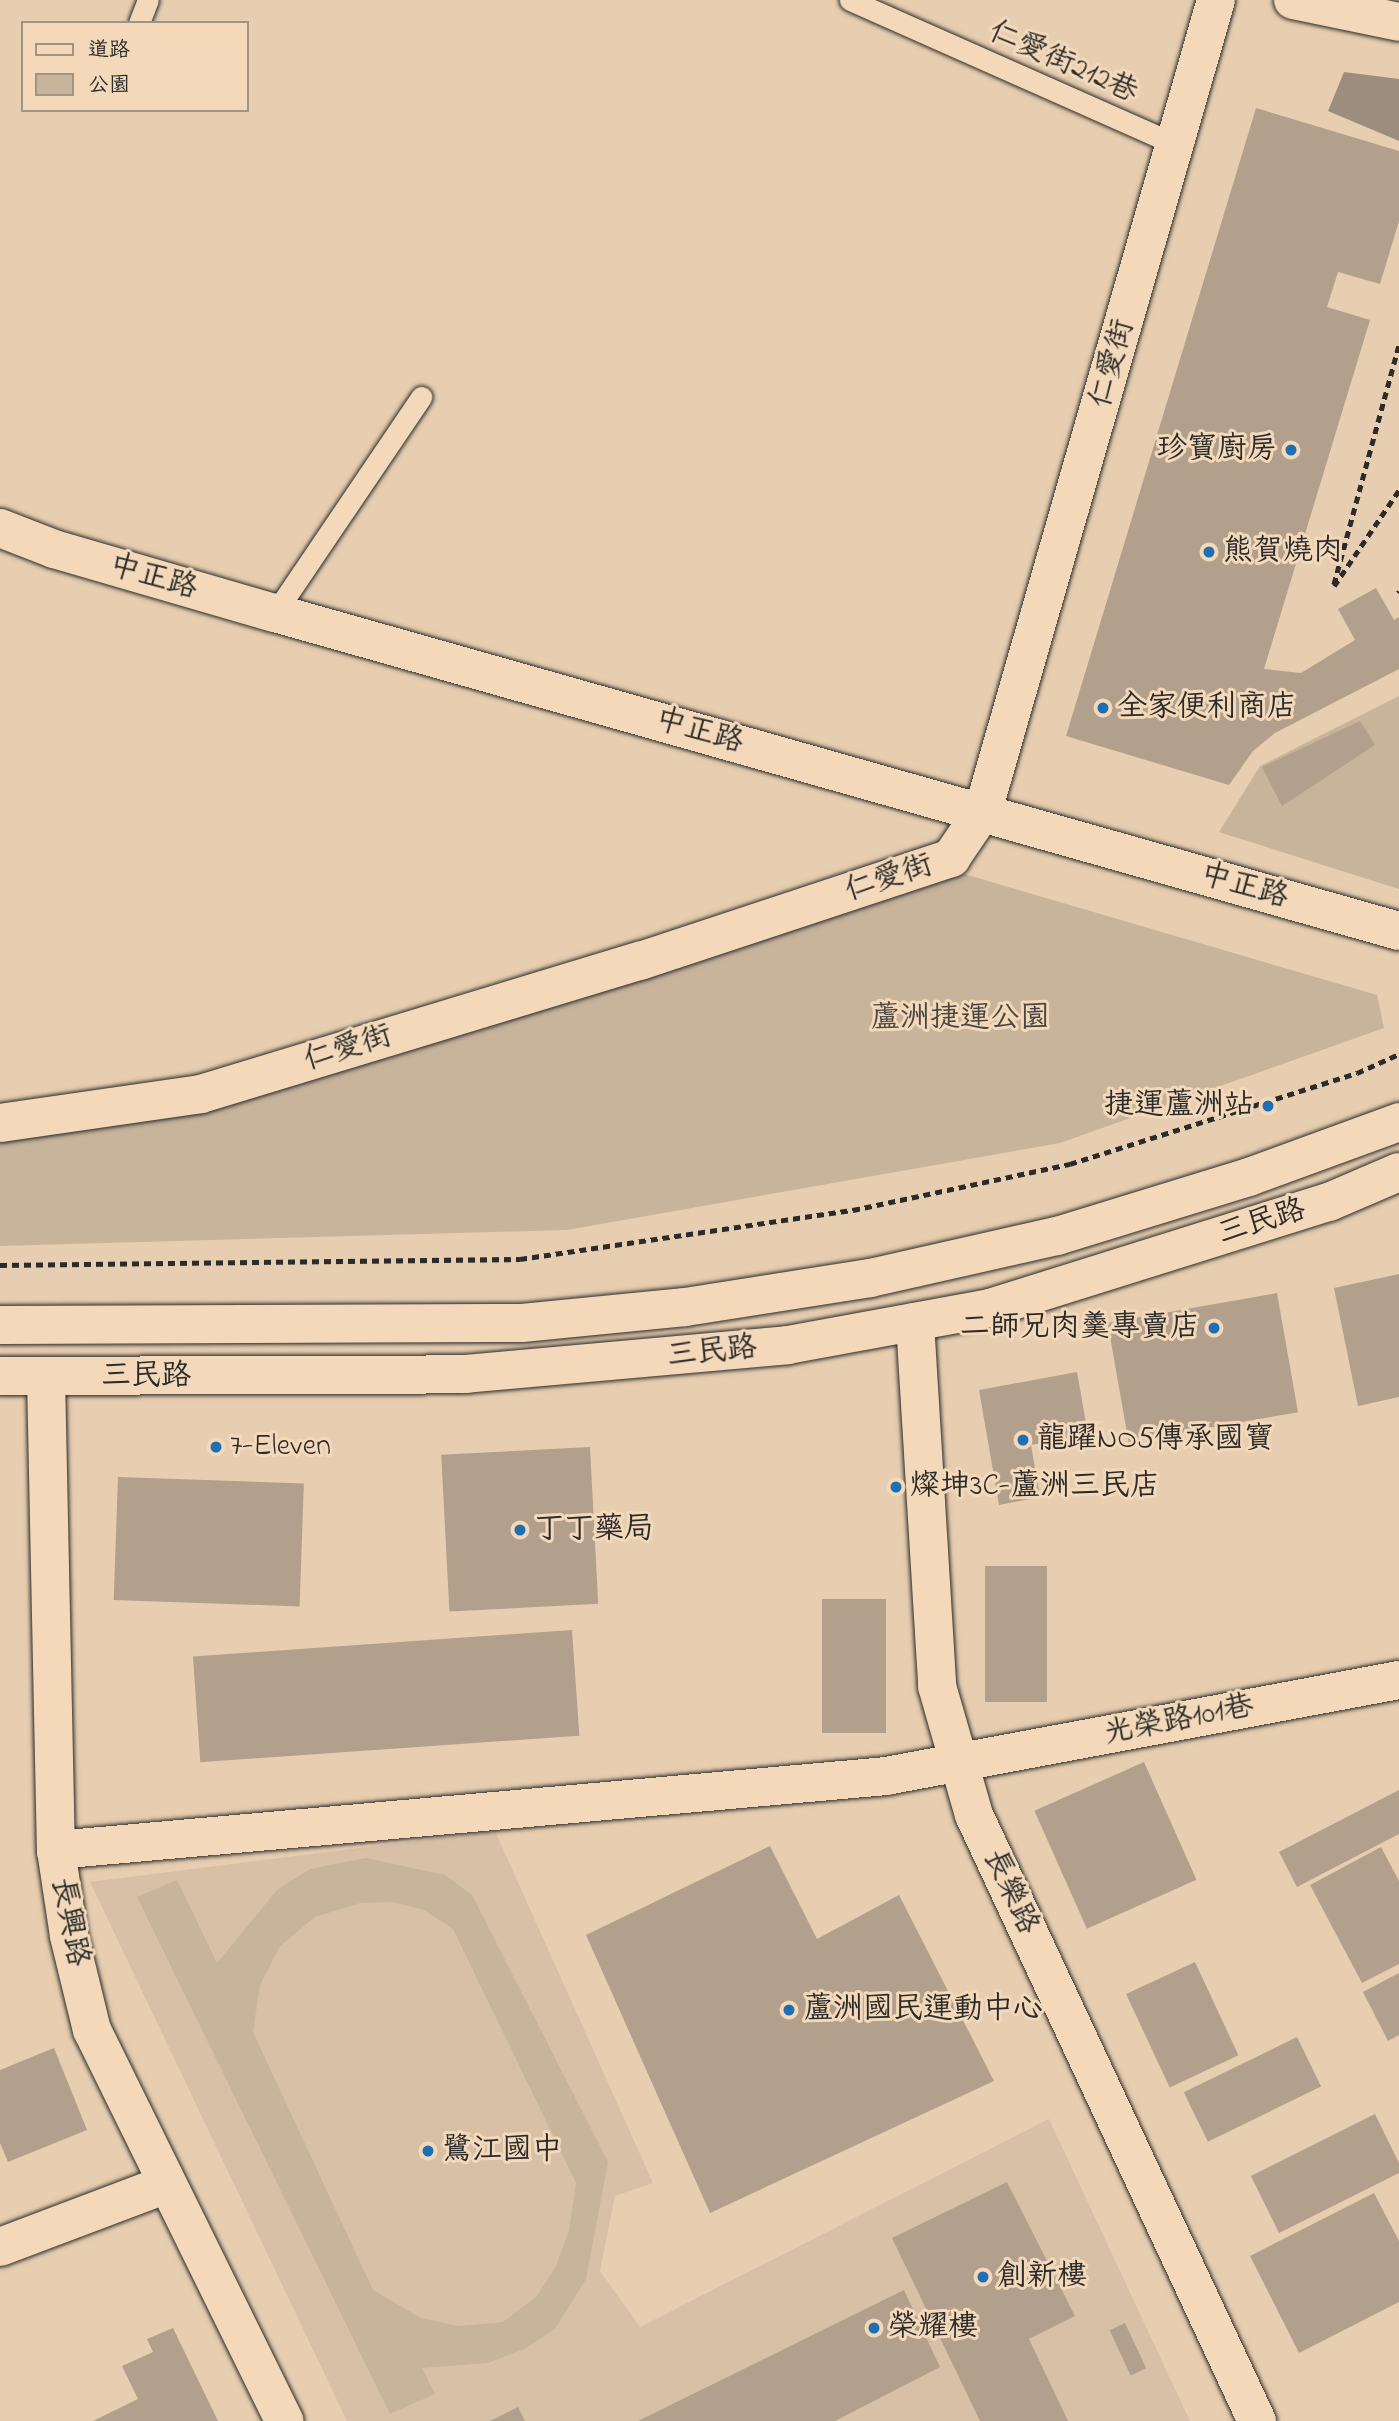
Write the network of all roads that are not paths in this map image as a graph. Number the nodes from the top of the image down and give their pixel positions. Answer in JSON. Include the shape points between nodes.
{"nodes":[{"id":1,"x":148,"y":0,"type":"edge"},
{"id":2,"x":1216,"y":0,"type":"edge"},
{"id":3,"x":1293,"y":0,"type":"edge"},
{"id":4,"x":861,"y":3,"type":"edge"},
{"id":5,"x":140,"y":21,"type":"edge"},
{"id":6,"x":1399,"y":22,"type":"edge"},
{"id":7,"x":1177,"y":145,"type":"junction"},
{"id":8,"x":421,"y":397,"type":"dead end"},
{"id":9,"x":0,"y":528,"type":"edge"},
{"id":10,"x":275,"y":613,"type":"junction"},
{"id":11,"x":983,"y":811,"type":"junction"},
{"id":12,"x":1399,"y":931,"type":"edge"},
{"id":13,"x":1399,"y":1122,"type":"edge"},
{"id":14,"x":0,"y":1123,"type":"edge"},
{"id":15,"x":1399,"y":1172,"type":"edge"},
{"id":16,"x":915,"y":1322,"type":"junction"},
{"id":17,"x":0,"y":1325,"type":"edge"},
{"id":18,"x":0,"y":1376,"type":"edge"},
{"id":19,"x":46,"y":1377,"type":"junction"},
{"id":20,"x":1399,"y":1680,"type":"edge"},
{"id":21,"x":959,"y":1762,"type":"junction"},
{"id":22,"x":55,"y":1850,"type":"junction"},
{"id":23,"x":167,"y":2184,"type":"junction"},
{"id":24,"x":0,"y":2247,"type":"edge"},
{"id":25,"x":284,"y":2421,"type":"edge"},
{"id":26,"x":1256,"y":2421,"type":"edge"}],
"edges":[{"from":1,"to":5,"type":"lane"},
{"from":2,"to":7,"type":"street","name":"仁愛街"},
{"from":3,"to":6,"type":"street"},
{"from":4,"to":7,"type":"lane","name":"仁愛街212巷"},
{"from":7,"to":11,"type":"street","name":"仁愛街"},
{"from":8,"to":10,"type":"lane"},
{"from":9,"to":10,"type":"street","name":"中正路","via":[[54,549]]},
{"from":10,"to":11,"type":"street","name":"中正路"},
{"from":11,"to":12,"type":"street","name":"中正路"},
{"from":11,"to":14,"type":"street","name":"仁愛街","via":[[951,858],[640,961],[201,1094]]},
{"from":13,"to":17,"type":"street","name":"三民路","via":[[1250,1177],[1057,1236],[870,1278],[685,1307],[522,1323]]},
{"from":15,"to":16,"type":"street","name":"三民路","via":[[1329,1202],[1016,1300]]},
{"from":16,"to":19,"type":"street","name":"三民路","via":[[788,1345],[557,1369],[465,1374]]},
{"from":16,"to":21,"type":"street","name":"長樂路","via":[[937,1686]]},
{"from":18,"to":19,"type":"street","name":"三民路"},
{"from":19,"to":22,"type":"street","name":"長興路"},
{"from":20,"to":21,"type":"street","name":"光榮路101巷"},
{"from":21,"to":22,"type":"street","name":"光榮路101巷","via":[[886,1776]]},
{"from":21,"to":26,"type":"street","name":"長樂路","via":[[974,1815]]},
{"from":22,"to":23,"type":"street","name":"長興路","via":[[69,1936],[92,2030]]},
{"from":23,"to":24,"type":"street"},
{"from":23,"to":25,"type":"street","name":"長興路"}]}
